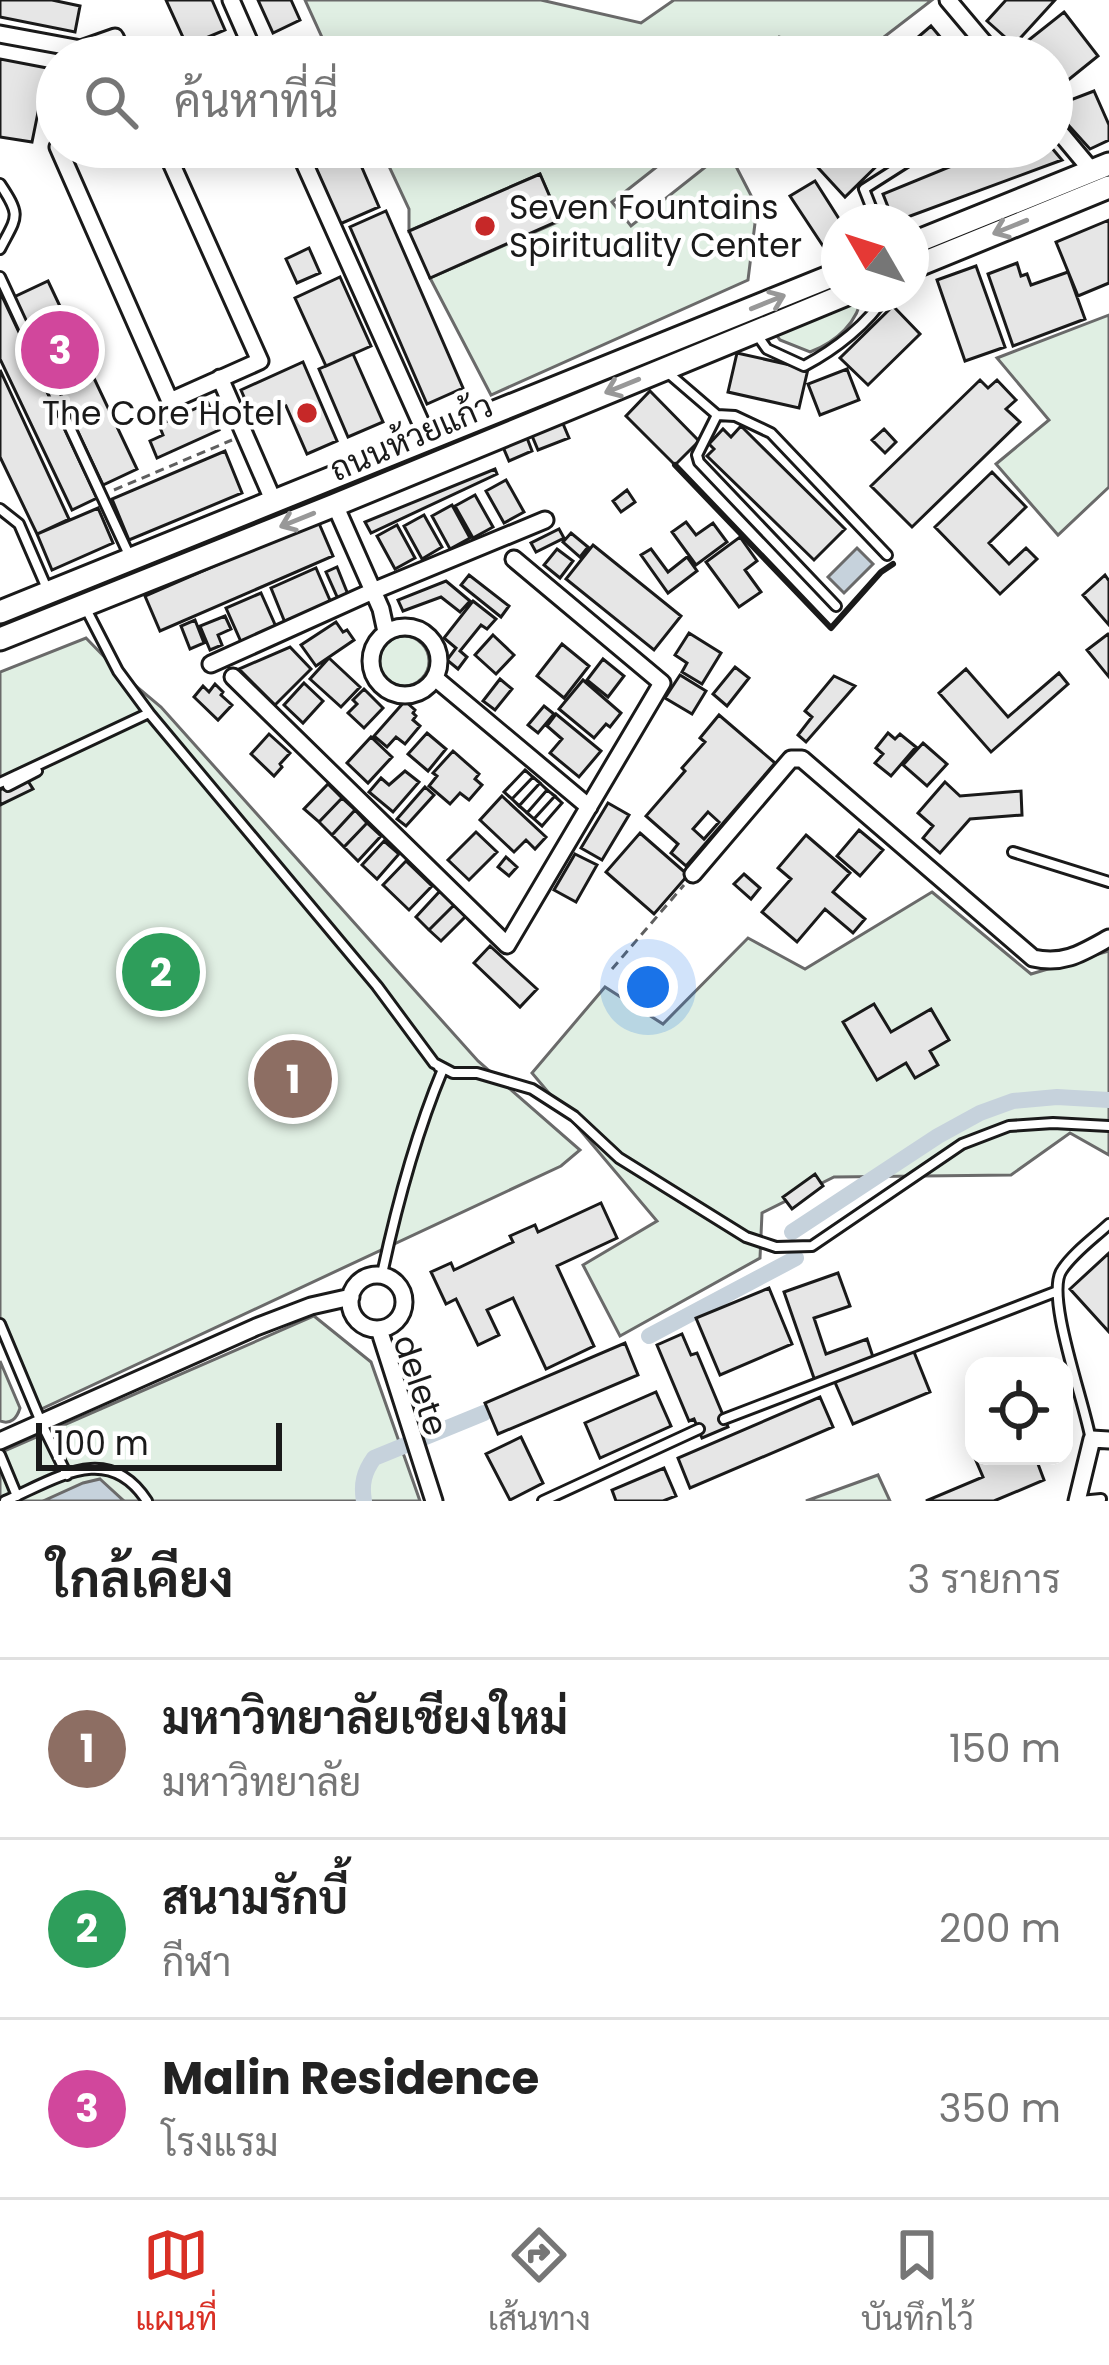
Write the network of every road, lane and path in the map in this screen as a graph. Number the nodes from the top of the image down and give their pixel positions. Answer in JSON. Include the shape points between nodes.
{"nodes":[{"id":1,"x":230,"y":0,"type":"edge"},
{"id":2,"x":948,"y":0,"type":"edge"},
{"id":3,"x":0,"y":34,"type":"edge"},
{"id":4,"x":246,"y":36,"type":"edge"},
{"id":5,"x":978,"y":36,"type":"edge"},
{"id":6,"x":36,"y":41,"type":"edge"},
{"id":7,"x":1073,"y":144,"type":"edge"},
{"id":8,"x":66,"y":168,"type":"edge"},
{"id":9,"x":173,"y":168,"type":"edge"},
{"id":10,"x":306,"y":168,"type":"edge"},
{"id":11,"x":896,"y":168,"type":"edge"},
{"id":12,"x":1104,"y":174,"type":"edge"},
{"id":13,"x":0,"y":184,"type":"edge"},
{"id":14,"x":870,"y":204,"type":"edge"},
{"id":15,"x":929,"y":237,"type":"edge"},
{"id":16,"x":0,"y":249,"type":"edge"},
{"id":17,"x":929,"y":259,"type":"edge"},
{"id":18,"x":0,"y":277,"type":"edge"},
{"id":19,"x":821,"y":280,"type":"edge"},
{"id":20,"x":821,"y":305,"type":"edge"},
{"id":21,"x":873,"y":312,"type":"edge"},
{"id":22,"x":755,"y":332,"type":"junction"},
{"id":23,"x":663,"y":369,"type":"junction"},
{"id":24,"x":220,"y":378,"type":"junction"},
{"id":25,"x":717,"y":415,"type":"junction"},
{"id":26,"x":245,"y":435,"type":"junction"},
{"id":27,"x":428,"y":439,"type":"junction"},
{"id":28,"x":436,"y":461,"type":"junction"},
{"id":29,"x":102,"y":495,"type":"junction"},
{"id":30,"x":274,"y":502,"type":"junction"},
{"id":31,"x":335,"y":505,"type":"junction"},
{"id":32,"x":0,"y":509,"type":"edge"},
{"id":33,"x":545,"y":520,"type":"dead end"},
{"id":34,"x":887,"y":555,"type":"dead end"},
{"id":35,"x":131,"y":559,"type":"junction"},
{"id":36,"x":514,"y":559,"type":"dead end"},
{"id":37,"x":373,"y":591,"type":"junction"},
{"id":38,"x":49,"y":592,"type":"junction"},
{"id":39,"x":84,"y":605,"type":"junction"},
{"id":40,"x":836,"y":605,"type":"dead end"},
{"id":41,"x":0,"y":612,"type":"edge"},
{"id":42,"x":386,"y":632,"type":"junction"},
{"id":43,"x":0,"y":639,"type":"edge"},
{"id":44,"x":211,"y":664,"type":"dead end"},
{"id":45,"x":232,"y":677,"type":"dead end"},
{"id":46,"x":435,"y":678,"type":"junction"},
{"id":47,"x":149,"y":713,"type":"junction"},
{"id":48,"x":4,"y":784,"type":"edge"},
{"id":49,"x":589,"y":807,"type":"junction"},
{"id":50,"x":1012,"y":852,"type":"dead end"},
{"id":51,"x":693,"y":874,"type":"joint"},
{"id":52,"x":1109,"y":881,"type":"edge"},
{"id":53,"x":1109,"y":938,"type":"edge"},
{"id":54,"x":612,"y":969,"type":"dead end"},
{"id":55,"x":442,"y":1070,"type":"junction"},
{"id":56,"x":1109,"y":1126,"type":"edge"},
{"id":57,"x":1109,"y":1224,"type":"edge"},
{"id":58,"x":386,"y":1276,"type":"junction"},
{"id":59,"x":1055,"y":1292,"type":"junction"},
{"id":60,"x":350,"y":1298,"type":"junction"},
{"id":61,"x":0,"y":1324,"type":"edge"},
{"id":62,"x":382,"y":1329,"type":"junction"},
{"id":63,"x":724,"y":1419,"type":"dead end"},
{"id":64,"x":41,"y":1422,"type":"junction"},
{"id":65,"x":699,"y":1429,"type":"dead end"},
{"id":66,"x":1100,"y":1440,"type":"edge"},
{"id":67,"x":0,"y":1441,"type":"edge"},
{"id":68,"x":0,"y":1455,"type":"edge"},
{"id":69,"x":67,"y":1475,"type":"junction"},
{"id":70,"x":17,"y":1496,"type":"junction"},
{"id":71,"x":1063,"y":1498,"type":"dead end"},
{"id":72,"x":1101,"y":1498,"type":"edge"},
{"id":73,"x":5,"y":1501,"type":"edge"},
{"id":74,"x":147,"y":1501,"type":"edge"},
{"id":75,"x":434,"y":1501,"type":"edge"},
{"id":76,"x":543,"y":1501,"type":"edge"},
{"id":77,"x":1078,"y":1501,"type":"edge"}],
"edges":[{"from":1,"to":4,"type":"street"},
{"from":2,"to":5,"type":"street"},
{"from":3,"to":6,"type":"street"},
{"from":7,"to":12,"type":"street"},
{"from":8,"to":24,"type":"street","via":[[170,401]]},
{"from":9,"to":24,"type":"street","via":[[260,361]]},
{"from":10,"to":27,"type":"street"},
{"from":11,"to":14,"type":"lane","via":[[864,189]]},
{"from":12,"to":15,"type":"main road"},
{"from":12,"to":17,"type":"main road","one_way":true},
{"from":13,"to":16,"type":"lane","via":[[16,208]]},
{"from":18,"to":29,"type":"lane"},
{"from":27,"to":19,"type":"main road","name":"ถนนห้วยแก้ว","one_way":true},
{"from":20,"to":22,"type":"main road","name":"ถนนห้วยแก้ว"},
{"from":21,"to":22,"type":"lane","via":[[804,366],[767,350]]},
{"from":22,"to":23,"type":"main road","name":"ถนนห้วยแก้ว"},
{"from":23,"to":25,"type":"lane"},
{"from":23,"to":28,"type":"main road","name":"ถนนห้วยแก้ว","one_way":true},
{"from":24,"to":26,"type":"street"},
{"from":25,"to":34,"type":"lane","via":[[771,433]]},
{"from":25,"to":40,"type":"lane","via":[[699,462]]},
{"from":26,"to":29,"type":"path"},
{"from":26,"to":30,"type":"street"},
{"from":27,"to":28,"type":"main road"},
{"from":27,"to":30,"type":"main road","name":"ถนนห้วยแก้ว"},
{"from":28,"to":31,"type":"main road","name":"ถนนห้วยแก้ว"},
{"from":29,"to":35,"type":"lane"},
{"from":30,"to":35,"type":"main road","name":"ถนนห้วยแก้ว"},
{"from":31,"to":37,"type":"street"},
{"from":31,"to":39,"type":"main road","name":"ถนนห้วยแก้ว","one_way":true},
{"from":32,"to":38,"type":"lane","via":[[19,524]]},
{"from":33,"to":37,"type":"street"},
{"from":35,"to":38,"type":"main road","name":"ถนนห้วยแก้ว"},
{"from":36,"to":49,"type":"street","via":[[662,683]]},
{"from":37,"to":42,"type":"street"},
{"from":37,"to":44,"type":"street"},
{"from":38,"to":41,"type":"main road","name":"ถนนห้วยแก้ว"},
{"from":39,"to":43,"type":"main road","name":"ถนนห้วยแก้ว"},
{"from":39,"to":47,"type":"lane"},
{"from":42,"to":46,"type":"street","via":[[407,626],[426,633],[438,649]]},
{"from":42,"to":46,"type":"street","via":[[370,660],[385,690],[418,693]]},
{"from":45,"to":49,"type":"street","via":[[507,945]]},
{"from":46,"to":49,"type":"street"},
{"from":47,"to":48,"type":"lane"},
{"from":47,"to":55,"type":"lane"},
{"from":50,"to":52,"type":"lane"},
{"from":51,"to":53,"type":"street","via":[[791,759],[802,759],[1033,958],[1052,962]]},
{"from":51,"to":54,"type":"path"},
{"from":55,"to":56,"type":"lane","via":[[532,1089],[619,1158],[746,1237],[776,1247],[812,1246],[962,1144],[1009,1126]]},
{"from":55,"to":58,"type":"lane","via":[[400,1189]]},
{"from":57,"to":59,"type":"lane","via":[[1059,1272]]},
{"from":58,"to":60,"type":"lane","via":[[366,1276]]},
{"from":58,"to":62,"type":"path","via":[[405,1303]]},
{"from":59,"to":63,"type":"lane"},
{"from":59,"to":66,"type":"lane"},
{"from":60,"to":62,"type":"lane","via":[[360,1323]]},
{"from":60,"to":64,"type":"street","via":[[256,1327]]},
{"from":61,"to":64,"type":"lane"},
{"from":62,"to":75,"type":"lane"},
{"from":64,"to":67,"type":"street"},
{"from":64,"to":69,"type":"lane"},
{"from":65,"to":76,"type":"lane"},
{"from":66,"to":77,"type":"lane"},
{"from":68,"to":70,"type":"lane"},
{"from":69,"to":70,"type":"lane"},
{"from":69,"to":74,"type":"lane","via":[[88,1466],[110,1469]]},
{"from":70,"to":73,"type":"lane"},
{"from":71,"to":77,"type":"lane"},
{"from":72,"to":77,"type":"lane"}]}
